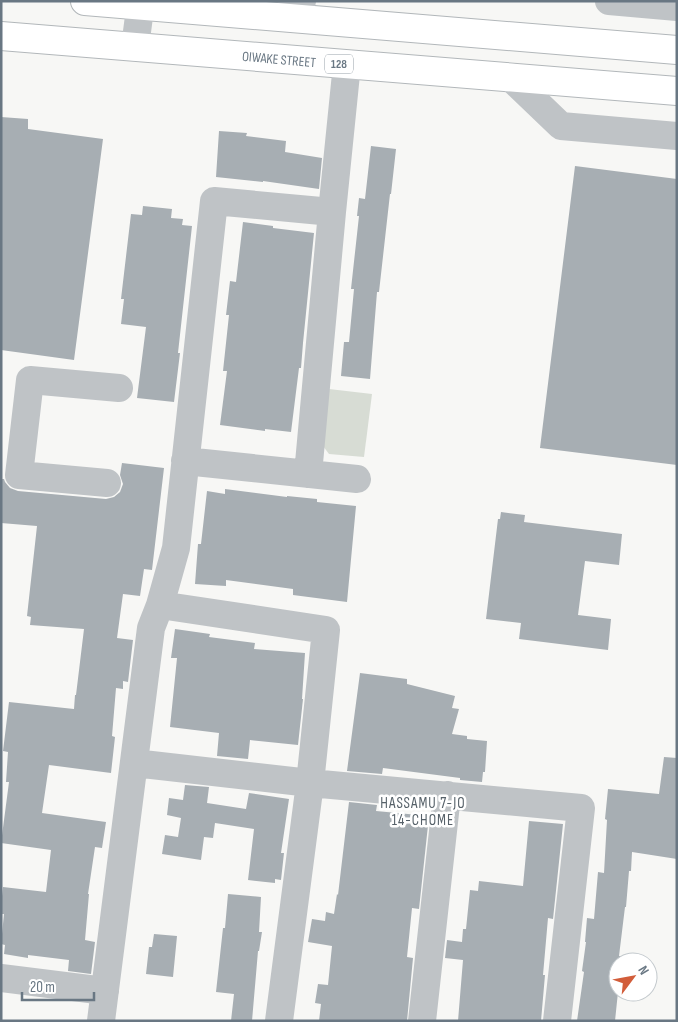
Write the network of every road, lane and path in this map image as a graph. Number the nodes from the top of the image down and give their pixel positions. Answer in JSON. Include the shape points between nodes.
{"nodes":[{"id":1,"x":85,"y":1,"type":"edge"},
{"id":2,"x":609,"y":1,"type":"edge"},
{"id":3,"x":141,"y":3,"type":"edge"},
{"id":4,"x":677,"y":7,"type":"edge"},
{"id":5,"x":292,"y":9,"type":"edge"},
{"id":6,"x":1,"y":36,"type":"edge"},
{"id":7,"x":135,"y":47,"type":"junction"},
{"id":8,"x":677,"y":50,"type":"edge"},
{"id":9,"x":347,"y":64,"type":"junction"},
{"id":10,"x":510,"y":77,"type":"junction"},
{"id":11,"x":677,"y":91,"type":"edge"},
{"id":12,"x":677,"y":136,"type":"edge"},
{"id":13,"x":332,"y":212,"type":"junction"},
{"id":14,"x":119,"y":388,"type":"dead end"},
{"id":15,"x":12,"y":450,"type":"edge"},
{"id":16,"x":186,"y":462,"type":"junction"},
{"id":17,"x":308,"y":474,"type":"junction"},
{"id":18,"x":357,"y":479,"type":"dead end"},
{"id":19,"x":107,"y":483,"type":"dead end"},
{"id":20,"x":160,"y":605,"type":"junction"},
{"id":21,"x":134,"y":763,"type":"junction"},
{"id":22,"x":310,"y":783,"type":"junction"},
{"id":23,"x":447,"y":795,"type":"junction"},
{"id":24,"x":1,"y":978,"type":"edge"},
{"id":25,"x":105,"y":990,"type":"junction"},
{"id":26,"x":102,"y":1021,"type":"edge"},
{"id":27,"x":279,"y":1021,"type":"edge"},
{"id":28,"x":422,"y":1021,"type":"edge"},
{"id":29,"x":557,"y":1021,"type":"edge"}],
"edges":[{"from":1,"to":3,"type":"main road"},
{"from":2,"to":4,"type":"street"},
{"from":3,"to":5,"type":"main road"},
{"from":3,"to":7,"type":"street"},
{"from":5,"to":8,"type":"main road"},
{"from":6,"to":7,"type":"main road","name":"OIWAKE STREET","number":"128"},
{"from":7,"to":9,"type":"main road","name":"OIWAKE STREET","number":"128"},
{"from":9,"to":10,"type":"main road","name":"OIWAKE STREET","number":"128"},
{"from":9,"to":13,"type":"street"},
{"from":10,"to":11,"type":"main road","name":"OIWAKE STREET","number":"128"},
{"from":10,"to":12,"type":"street","via":[[560,126]]},
{"from":13,"to":16,"type":"street","via":[[214,201]]},
{"from":13,"to":17,"type":"street"},
{"from":14,"to":15,"type":"street","via":[[30,380]]},
{"from":15,"to":19,"type":"street","via":[[20,475]]},
{"from":16,"to":17,"type":"street"},
{"from":16,"to":20,"type":"street","via":[[176,548]]},
{"from":17,"to":18,"type":"street"},
{"from":20,"to":21,"type":"street","via":[[151,628]]},
{"from":20,"to":22,"type":"street","via":[[326,630]]},
{"from":21,"to":22,"type":"street"},
{"from":21,"to":25,"type":"street"},
{"from":22,"to":23,"type":"street"},
{"from":22,"to":27,"type":"street"},
{"from":23,"to":28,"type":"street"},
{"from":23,"to":29,"type":"street","via":[[581,808]]},
{"from":24,"to":25,"type":"street"},
{"from":25,"to":26,"type":"street"}]}
